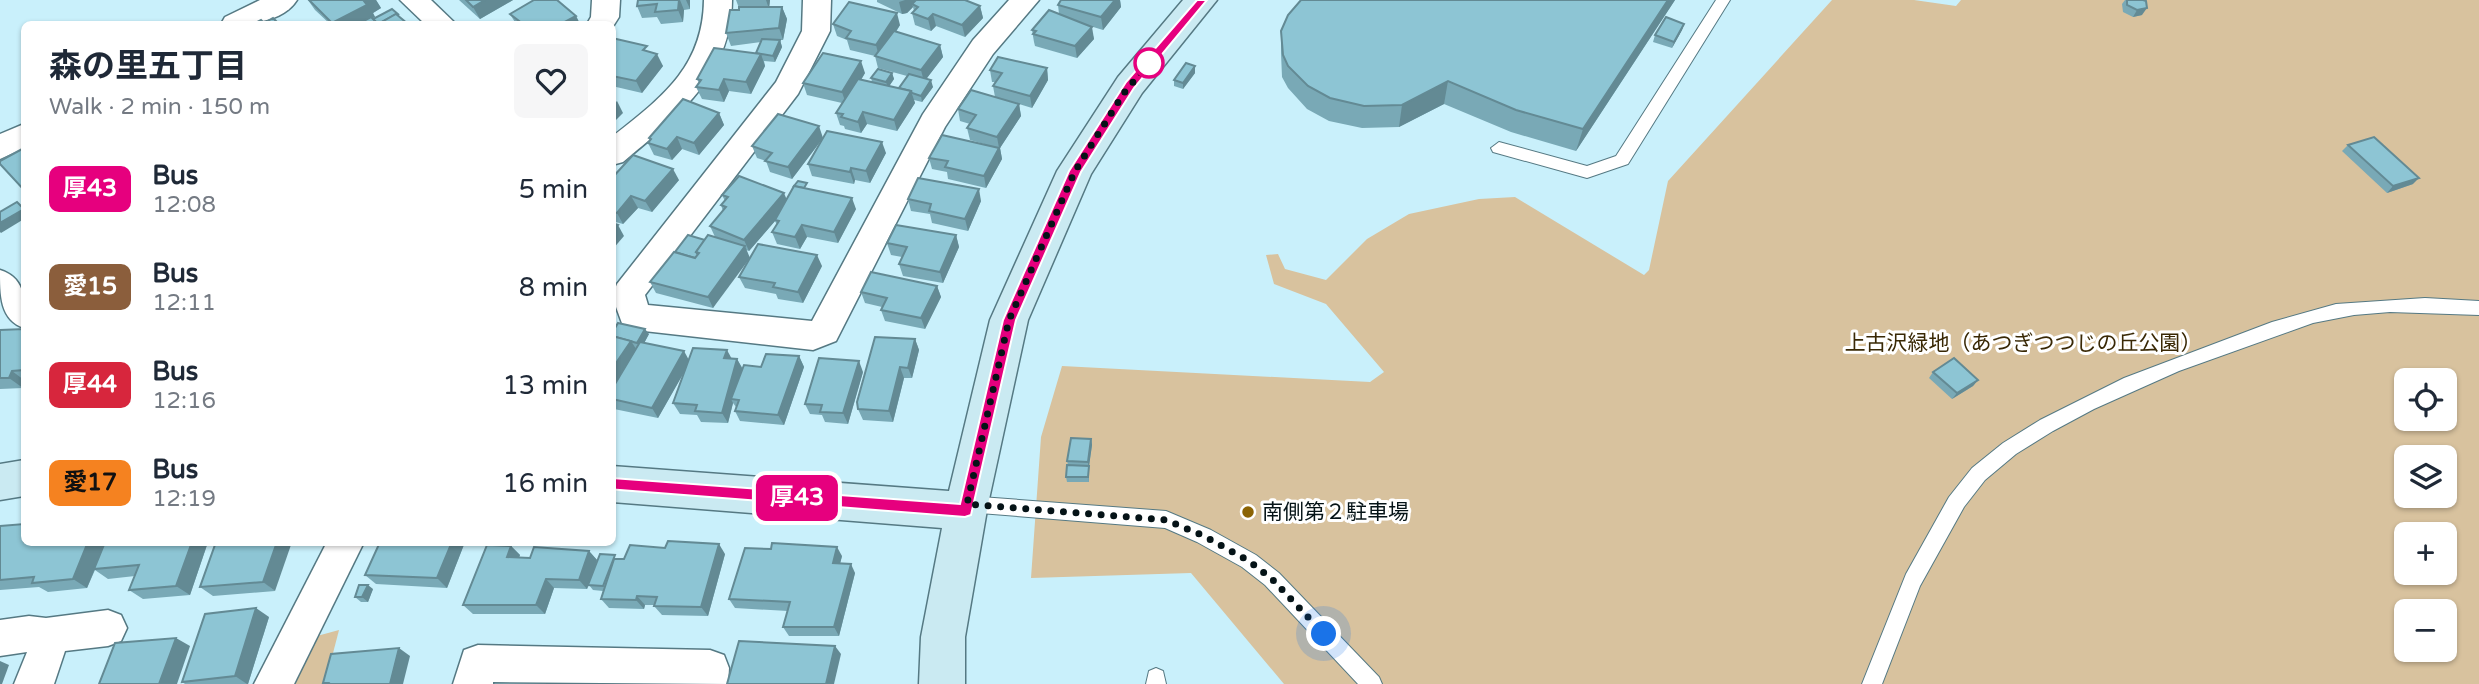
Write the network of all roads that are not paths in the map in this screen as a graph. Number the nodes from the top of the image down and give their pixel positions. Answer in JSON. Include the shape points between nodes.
{"nodes":[{"id":1,"x":283,"y":0,"type":"edge"},
{"id":2,"x":414,"y":0,"type":"edge"},
{"id":3,"x":606,"y":0,"type":"edge"},
{"id":4,"x":718,"y":0,"type":"edge"},
{"id":5,"x":817,"y":0,"type":"edge"},
{"id":6,"x":1025,"y":0,"type":"edge"},
{"id":7,"x":1202,"y":0,"type":"edge"},
{"id":8,"x":1723,"y":0,"type":"edge"},
{"id":9,"x":241,"y":21,"type":"edge"},
{"id":10,"x":438,"y":21,"type":"edge"},
{"id":11,"x":603,"y":21,"type":"edge"},
{"id":12,"x":21,"y":137,"type":"edge"},
{"id":13,"x":0,"y":148,"type":"edge"},
{"id":14,"x":1499,"y":148,"type":"dead end"},
{"id":15,"x":616,"y":151,"type":"edge"},
{"id":16,"x":0,"y":283,"type":"edge"},
{"id":17,"x":2479,"y":309,"type":"edge"},
{"id":18,"x":21,"y":312,"type":"edge"},
{"id":19,"x":21,"y":317,"type":"edge"},
{"id":20,"x":0,"y":325,"type":"edge"},
{"id":21,"x":21,"y":478,"type":"edge"},
{"id":22,"x":0,"y":482,"type":"edge"},
{"id":23,"x":616,"y":484,"type":"edge"},
{"id":24,"x":966,"y":507,"type":"junction"},
{"id":25,"x":344,"y":546,"type":"edge"},
{"id":26,"x":108,"y":628,"type":"dead end"},
{"id":27,"x":46,"y":636,"type":"junction"},
{"id":28,"x":0,"y":638,"type":"edge"},
{"id":29,"x":34,"y":684,"type":"edge"},
{"id":30,"x":274,"y":684,"type":"edge"},
{"id":31,"x":473,"y":684,"type":"edge"},
{"id":32,"x":708,"y":684,"type":"edge"},
{"id":33,"x":942,"y":684,"type":"edge"},
{"id":34,"x":1373,"y":684,"type":"edge"},
{"id":35,"x":1872,"y":684,"type":"edge"}],
"edges":[{"from":1,"to":9,"type":"street"},
{"from":2,"to":10,"type":"street"},
{"from":3,"to":11,"type":"street"},
{"from":4,"to":15,"type":"street","via":[[712,45],[704,60],[685,88]]},
{"from":5,"to":6,"type":"street","via":[[816,31],[788,88],[628,293],[635,317],[813,336],[824,331],[933,122],[984,47]]},
{"from":7,"to":24,"type":"street","via":[[1130,85],[1075,171],[1009,320]]},
{"from":8,"to":14,"type":"lane","via":[[1622,160],[1587,172]]},
{"from":12,"to":13,"type":"street"},
{"from":16,"to":18,"type":"street"},
{"from":17,"to":35,"type":"lane","via":[[2438,304],[2374,306],[2298,322],[2141,379],[2072,411],[2010,449],[1957,501],[1915,576]]},
{"from":19,"to":20,"type":"street"},
{"from":21,"to":22,"type":"street"},
{"from":23,"to":24,"type":"street"},
{"from":24,"to":33,"type":"street","via":[[943,637]]},
{"from":24,"to":34,"type":"lane","via":[[1166,520],[1204,536],[1272,579]]},
{"from":25,"to":30,"type":"street"},
{"from":26,"to":27,"type":"street"},
{"from":27,"to":28,"type":"street"},
{"from":27,"to":29,"type":"street","via":[[47,649]]},
{"from":31,"to":32,"type":"street","via":[[478,663],[710,668]]}]}
